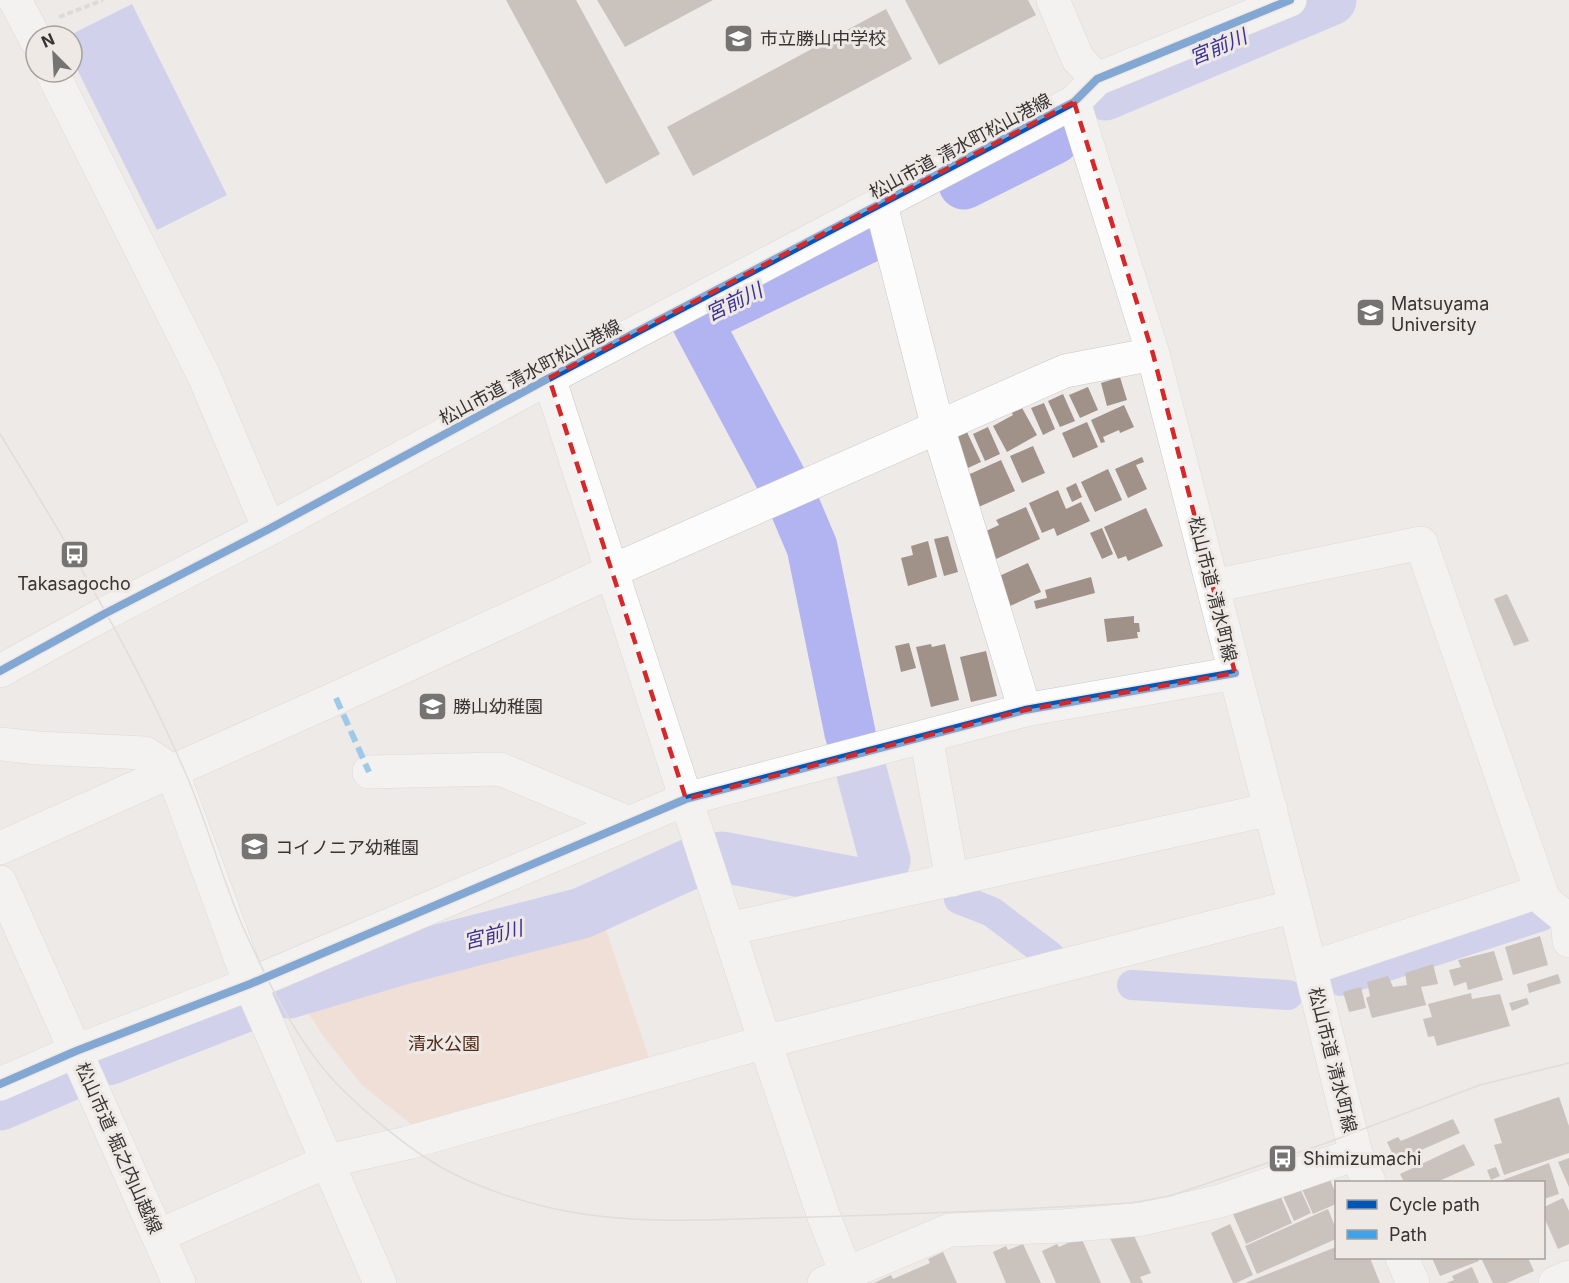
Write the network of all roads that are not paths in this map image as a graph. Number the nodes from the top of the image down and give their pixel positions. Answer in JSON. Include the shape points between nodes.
{"nodes":[{"id":1,"x":15,"y":0,"type":"edge"},
{"id":2,"x":1053,"y":0,"type":"edge"},
{"id":3,"x":1290,"y":0,"type":"edge"},
{"id":4,"x":28,"y":24,"type":"edge"},
{"id":5,"x":1097,"y":79,"type":"junction"},
{"id":6,"x":58,"y":84,"type":"edge"},
{"id":7,"x":1074,"y":102,"type":"junction"},
{"id":8,"x":881,"y":205,"type":"junction"},
{"id":9,"x":1153,"y":354,"type":"junction"},
{"id":10,"x":549,"y":378,"type":"junction"},
{"id":11,"x":938,"y":428,"type":"junction"},
{"id":12,"x":269,"y":530,"type":"junction"},
{"id":13,"x":612,"y":571,"type":"junction"},
{"id":14,"x":1213,"y":586,"type":"junction"},
{"id":15,"x":0,"y":671,"type":"edge"},
{"id":16,"x":1235,"y":674,"type":"junction"},
{"id":17,"x":1025,"y":710,"type":"junction"},
{"id":18,"x":926,"y":736,"type":"junction"},
{"id":19,"x":0,"y":744,"type":"edge"},
{"id":20,"x":172,"y":771,"type":"junction"},
{"id":21,"x":369,"y":771,"type":"dead end"},
{"id":22,"x":686,"y":800,"type":"junction"},
{"id":23,"x":1271,"y":809,"type":"junction"},
{"id":24,"x":629,"y":823,"type":"junction"},
{"id":25,"x":0,"y":848,"type":"edge"},
{"id":26,"x":952,"y":880,"type":"junction"},
{"id":27,"x":0,"y":882,"type":"edge"},
{"id":28,"x":1295,"y":906,"type":"junction"},
{"id":29,"x":1558,"y":914,"type":"edge"},
{"id":30,"x":728,"y":929,"type":"junction"},
{"id":31,"x":1311,"y":968,"type":"junction"},
{"id":32,"x":250,"y":984,"type":"junction"},
{"id":33,"x":765,"y":1042,"type":"junction"},
{"id":34,"x":76,"y":1051,"type":"junction"},
{"id":35,"x":0,"y":1084,"type":"edge"},
{"id":36,"x":328,"y":1161,"type":"junction"},
{"id":37,"x":1363,"y":1168,"type":"edge"},
{"id":38,"x":158,"y":1236,"type":"junction"},
{"id":39,"x":1403,"y":1259,"type":"edge"},
{"id":40,"x":1569,"y":1277,"type":"edge"},
{"id":41,"x":840,"y":1280,"type":"edge"},
{"id":42,"x":179,"y":1283,"type":"edge"},
{"id":43,"x":380,"y":1283,"type":"edge"},
{"id":44,"x":1413,"y":1283,"type":"edge"},
{"id":45,"x":1555,"y":1283,"type":"edge"}],
"edges":[{"from":1,"to":4,"type":"street"},
{"from":2,"to":5,"type":"street","via":[[1078,59]]},
{"from":3,"to":5,"type":"street"},
{"from":5,"to":7,"type":"street","name":"松山市道 清水町松山港線"},
{"from":6,"to":12,"type":"street","via":[[204,376]]},
{"from":7,"to":8,"type":"street","name":"松山市道 清水町松山港線"},
{"from":7,"to":9,"type":"street","name":"松山市道 清水町線"},
{"from":8,"to":10,"type":"street","name":"松山市道 清水町松山港線"},
{"from":8,"to":11,"type":"street"},
{"from":9,"to":11,"type":"street","via":[[1065,371]]},
{"from":9,"to":14,"type":"street","name":"松山市道 清水町線"},
{"from":10,"to":12,"type":"street","name":"松山市道 清水町松山港線"},
{"from":10,"to":13,"type":"street"},
{"from":11,"to":13,"type":"street"},
{"from":11,"to":17,"type":"street"},
{"from":12,"to":15,"type":"street","name":"松山市道 清水町松山港線"},
{"from":13,"to":20,"type":"street"},
{"from":13,"to":22,"type":"street"},
{"from":14,"to":16,"type":"street","name":"松山市道 清水町線"},
{"from":14,"to":29,"type":"street","via":[[1421,543]]},
{"from":16,"to":17,"type":"street"},
{"from":16,"to":23,"type":"street","name":"松山市道 清水町線"},
{"from":17,"to":18,"type":"street"},
{"from":18,"to":22,"type":"street"},
{"from":18,"to":26,"type":"street"},
{"from":19,"to":20,"type":"street","via":[[145,753]]},
{"from":20,"to":25,"type":"street"},
{"from":20,"to":32,"type":"street"},
{"from":21,"to":24,"type":"street","via":[[500,770]]},
{"from":22,"to":24,"type":"street"},
{"from":22,"to":30,"type":"street"},
{"from":23,"to":26,"type":"street"},
{"from":23,"to":28,"type":"street","name":"松山市道 清水町線"},
{"from":24,"to":32,"type":"street"},
{"from":26,"to":30,"type":"street"},
{"from":27,"to":34,"type":"street","name":"松山市道 堀之内山越線"},
{"from":28,"to":31,"type":"street","name":"松山市道 清水町線"},
{"from":28,"to":33,"type":"street"},
{"from":29,"to":31,"type":"street"},
{"from":30,"to":33,"type":"street"},
{"from":31,"to":37,"type":"street","name":"松山市道 清水町線"},
{"from":32,"to":34,"type":"street"},
{"from":32,"to":36,"type":"street"},
{"from":33,"to":36,"type":"street","via":[[407,1143]]},
{"from":33,"to":41,"type":"street"},
{"from":34,"to":35,"type":"street"},
{"from":34,"to":38,"type":"street","name":"松山市道 堀之内山越線"},
{"from":36,"to":38,"type":"street"},
{"from":36,"to":43,"type":"street"},
{"from":37,"to":41,"type":"street","via":[[1143,1219],[1063,1227],[950,1230]]},
{"from":38,"to":42,"type":"street","name":"松山市道 堀之内山越線"},
{"from":39,"to":44,"type":"street"},
{"from":40,"to":45,"type":"street"}]}
